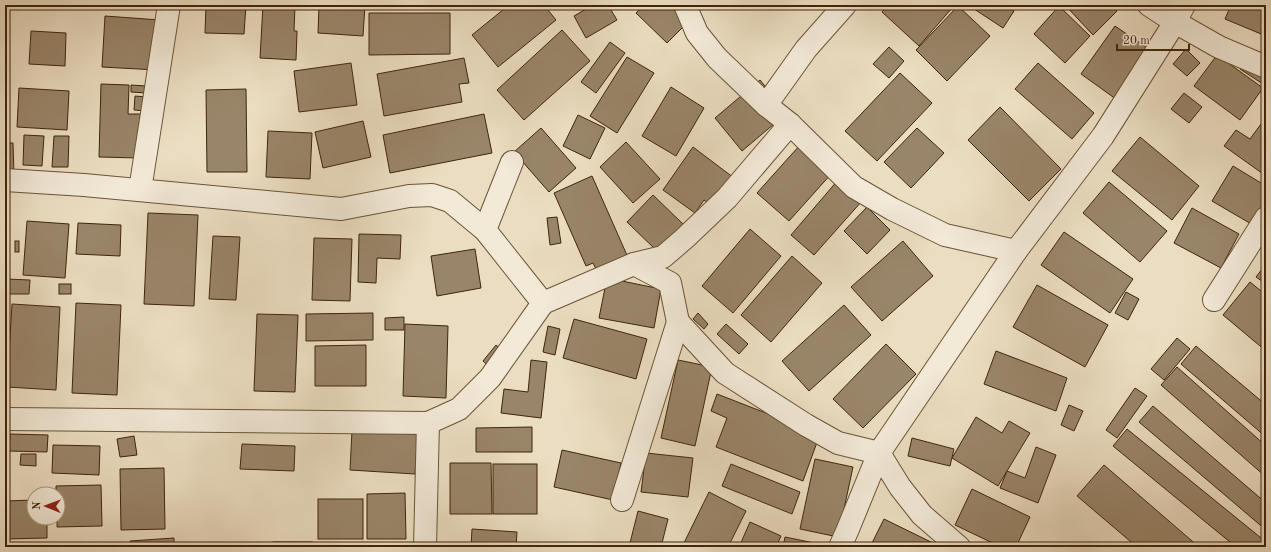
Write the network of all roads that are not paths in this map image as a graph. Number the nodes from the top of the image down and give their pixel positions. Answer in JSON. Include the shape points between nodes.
{"nodes":[{"id":1,"x":169,"y":5,"type":"edge"},
{"id":2,"x":685,"y":5,"type":"edge"},
{"id":3,"x":845,"y":5,"type":"edge"},
{"id":4,"x":1149,"y":5,"type":"edge"},
{"id":5,"x":1180,"y":14,"type":"edge"},
{"id":6,"x":1266,"y":67,"type":"edge"},
{"id":7,"x":766,"y":105,"type":"junction"},
{"id":8,"x":790,"y":124,"type":"junction"},
{"id":9,"x":512,"y":162,"type":"dead end"},
{"id":10,"x":5,"y":180,"type":"edge"},
{"id":11,"x":140,"y":190,"type":"junction"},
{"id":12,"x":1266,"y":218,"type":"edge"},
{"id":13,"x":485,"y":230,"type":"junction"},
{"id":14,"x":1016,"y":251,"type":"junction"},
{"id":15,"x":663,"y":257,"type":"junction"},
{"id":16,"x":634,"y":264,"type":"junction"},
{"id":17,"x":670,"y":283,"type":"junction"},
{"id":18,"x":1214,"y":300,"type":"dead end"},
{"id":19,"x":544,"y":303,"type":"junction"},
{"id":20,"x":678,"y":322,"type":"junction"},
{"id":21,"x":5,"y":419,"type":"edge"},
{"id":22,"x":428,"y":423,"type":"junction"},
{"id":23,"x":879,"y":453,"type":"junction"},
{"id":24,"x":622,"y":500,"type":"dead end"},
{"id":25,"x":425,"y":547,"type":"edge"},
{"id":26,"x":840,"y":547,"type":"edge"},
{"id":27,"x":959,"y":547,"type":"edge"}],
"edges":[{"from":1,"to":11,"type":"street"},
{"from":2,"to":7,"type":"street","via":[[697,32],[717,58]]},
{"from":3,"to":7,"type":"street","via":[[806,49]]},
{"from":4,"to":5,"type":"street"},
{"from":5,"to":6,"type":"street","via":[[1220,47]]},
{"from":5,"to":14,"type":"street","via":[[1103,136]]},
{"from":7,"to":8,"type":"street"},
{"from":8,"to":14,"type":"street","via":[[854,186],[892,209],[945,235]]},
{"from":8,"to":15,"type":"street","via":[[727,198]]},
{"from":9,"to":13,"type":"street"},
{"from":10,"to":11,"type":"street"},
{"from":11,"to":13,"type":"street","via":[[341,209],[409,196],[432,195],[450,202]]},
{"from":12,"to":18,"type":"street"},
{"from":13,"to":19,"type":"street"},
{"from":14,"to":23,"type":"street"},
{"from":15,"to":16,"type":"street"},
{"from":15,"to":17,"type":"street"},
{"from":16,"to":17,"type":"street"},
{"from":16,"to":19,"type":"street"},
{"from":17,"to":20,"type":"street"},
{"from":19,"to":22,"type":"street","via":[[490,378],[459,409]]},
{"from":20,"to":23,"type":"street","via":[[726,373],[838,443]]},
{"from":20,"to":24,"type":"street"},
{"from":21,"to":22,"type":"street"},
{"from":22,"to":25,"type":"street"},
{"from":23,"to":26,"type":"street"},
{"from":23,"to":27,"type":"street","via":[[900,488],[922,516]]}]}
